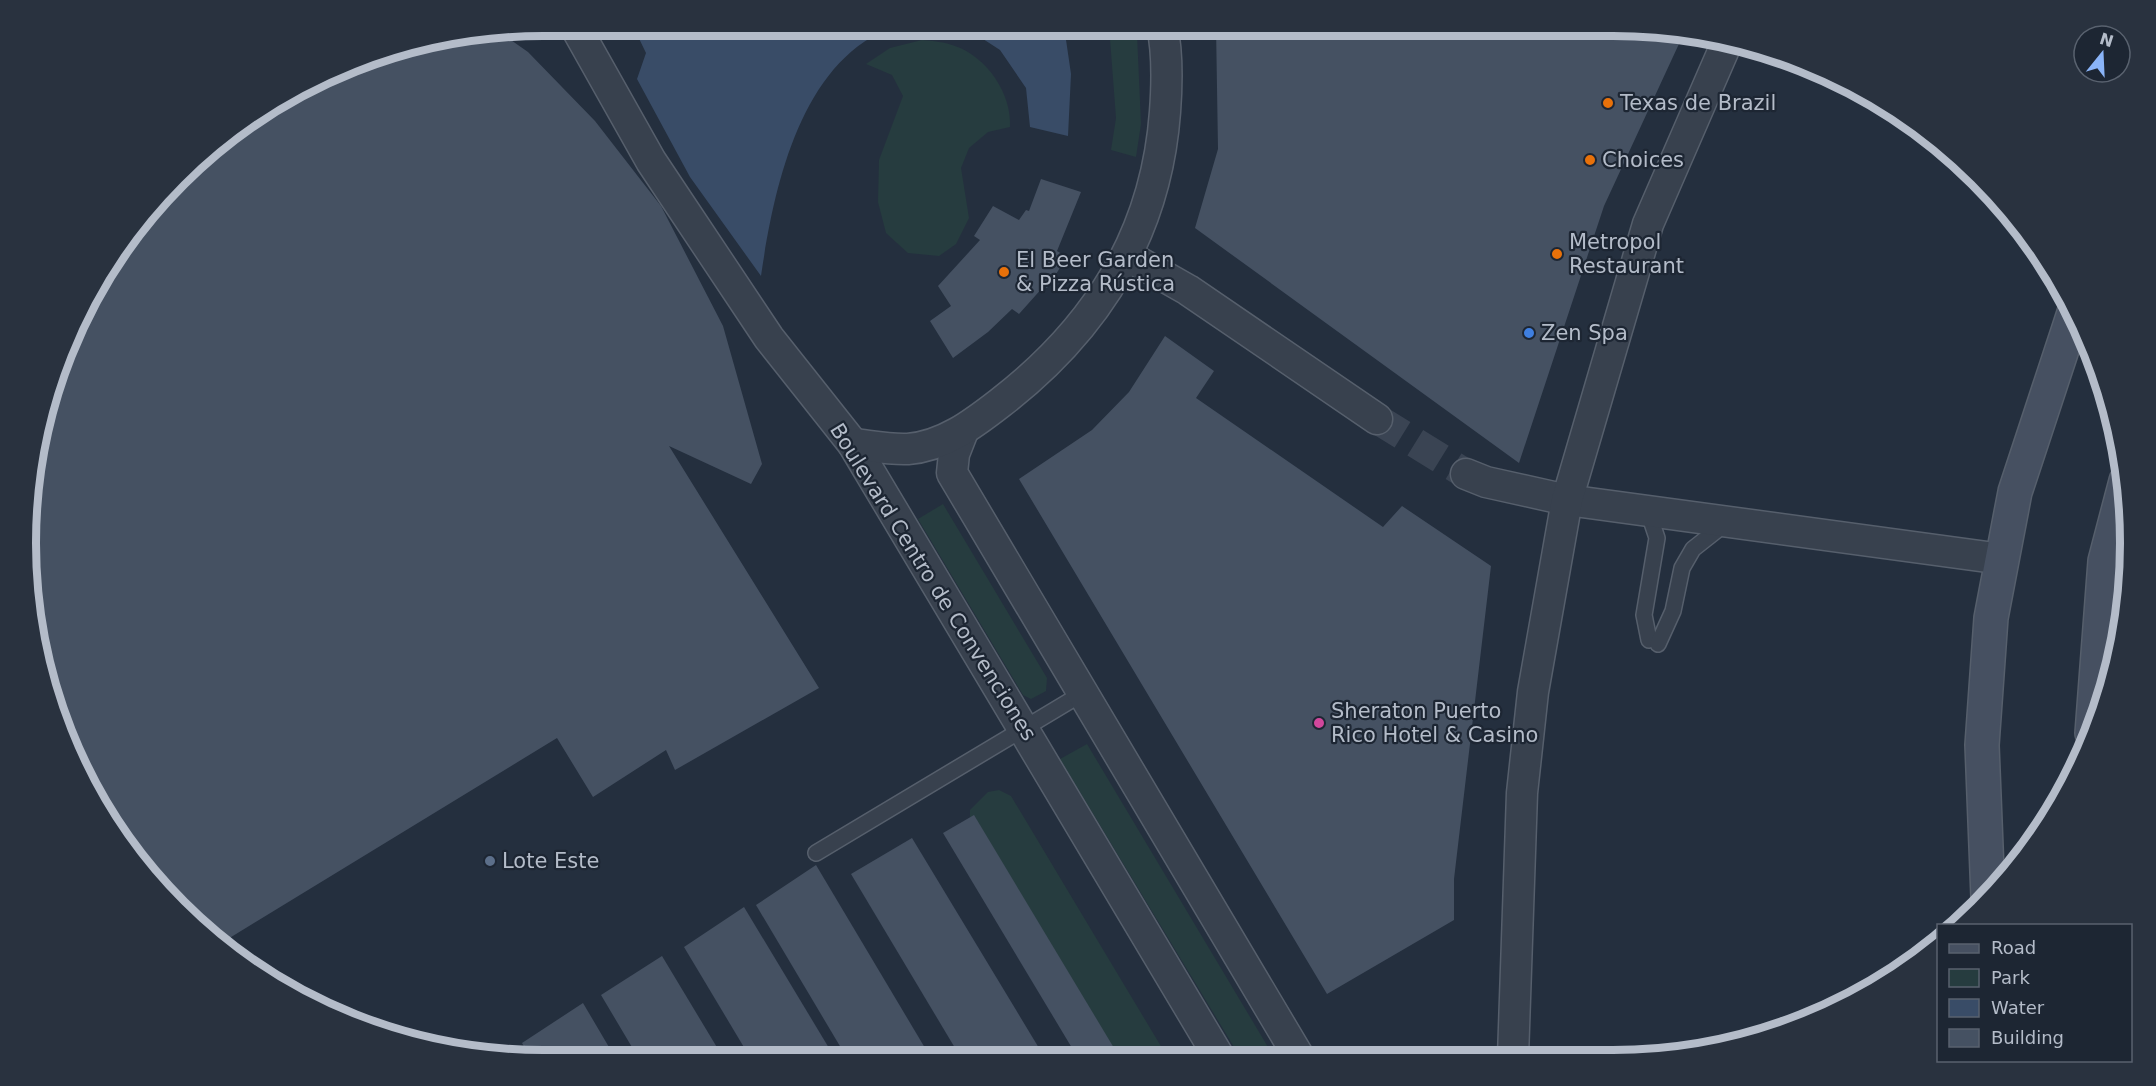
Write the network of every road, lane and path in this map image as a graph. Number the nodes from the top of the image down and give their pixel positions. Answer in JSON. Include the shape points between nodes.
{"nodes":[{"id":1,"x":581,"y":36,"type":"edge"},
{"id":2,"x":1163,"y":36,"type":"edge"},
{"id":3,"x":1724,"y":49,"type":"edge"},
{"id":4,"x":1128,"y":256,"type":"junction"},
{"id":5,"x":2070,"y":324,"type":"edge"},
{"id":6,"x":1377,"y":419,"type":"tunnel mouth"},
{"id":7,"x":963,"y":431,"type":"junction"},
{"id":8,"x":854,"y":444,"type":"junction"},
{"id":9,"x":1466,"y":474,"type":"tunnel mouth"},
{"id":10,"x":1568,"y":500,"type":"junction"},
{"id":11,"x":2119,"y":508,"type":"edge"},
{"id":12,"x":1648,"y":511,"type":"junction"},
{"id":13,"x":1728,"y":521,"type":"junction"},
{"id":14,"x":2002,"y":559,"type":"junction"},
{"id":15,"x":1083,"y":693,"type":"junction"},
{"id":16,"x":2094,"y":701,"type":"edge"},
{"id":17,"x":1023,"y":728,"type":"junction"},
{"id":18,"x":816,"y":853,"type":"dead end"},
{"id":19,"x":1988,"y":884,"type":"edge"},
{"id":20,"x":1215,"y":1050,"type":"edge"},
{"id":21,"x":1295,"y":1050,"type":"edge"},
{"id":22,"x":1513,"y":1050,"type":"edge"}],
"edges":[{"from":1,"to":8,"type":"street","name":"Boulevard Centro de Convenciones","via":[[651,161],[769,338]]},
{"from":2,"to":4,"type":"street","via":[[1167,89],[1164,131],[1156,175]]},
{"from":3,"to":10,"type":"street","via":[[1648,225]]},
{"from":4,"to":6,"type":"street","via":[[1188,290]]},
{"from":4,"to":7,"type":"street","via":[[1084,324],[1048,364]]},
{"from":5,"to":14,"type":"main road","via":[[2015,492]]},
{"from":7,"to":8,"type":"street","via":[[908,449]]},
{"from":7,"to":15,"type":"street","via":[[952,473]]},
{"from":8,"to":17,"type":"street","name":"Boulevard Centro de Convenciones"},
{"from":9,"to":10,"type":"street"},
{"from":10,"to":12,"type":"street"},
{"from":10,"to":22,"type":"street","via":[[1533,692],[1522,793]]},
{"from":11,"to":16,"type":"main road","via":[[2105,561]]},
{"from":12,"to":13,"type":"street"},
{"from":12,"to":13,"type":"lane","via":[[1658,538],[1644,615],[1654,642],[1673,611],[1682,568],[1694,549]]},
{"from":13,"to":14,"type":"street"},
{"from":14,"to":19,"type":"main road","via":[[1991,618],[1982,745]]},
{"from":15,"to":17,"type":"lane"},
{"from":15,"to":21,"type":"street"},
{"from":17,"to":18,"type":"lane"},
{"from":17,"to":20,"type":"street","name":"Boulevard Centro de Convenciones"}]}
